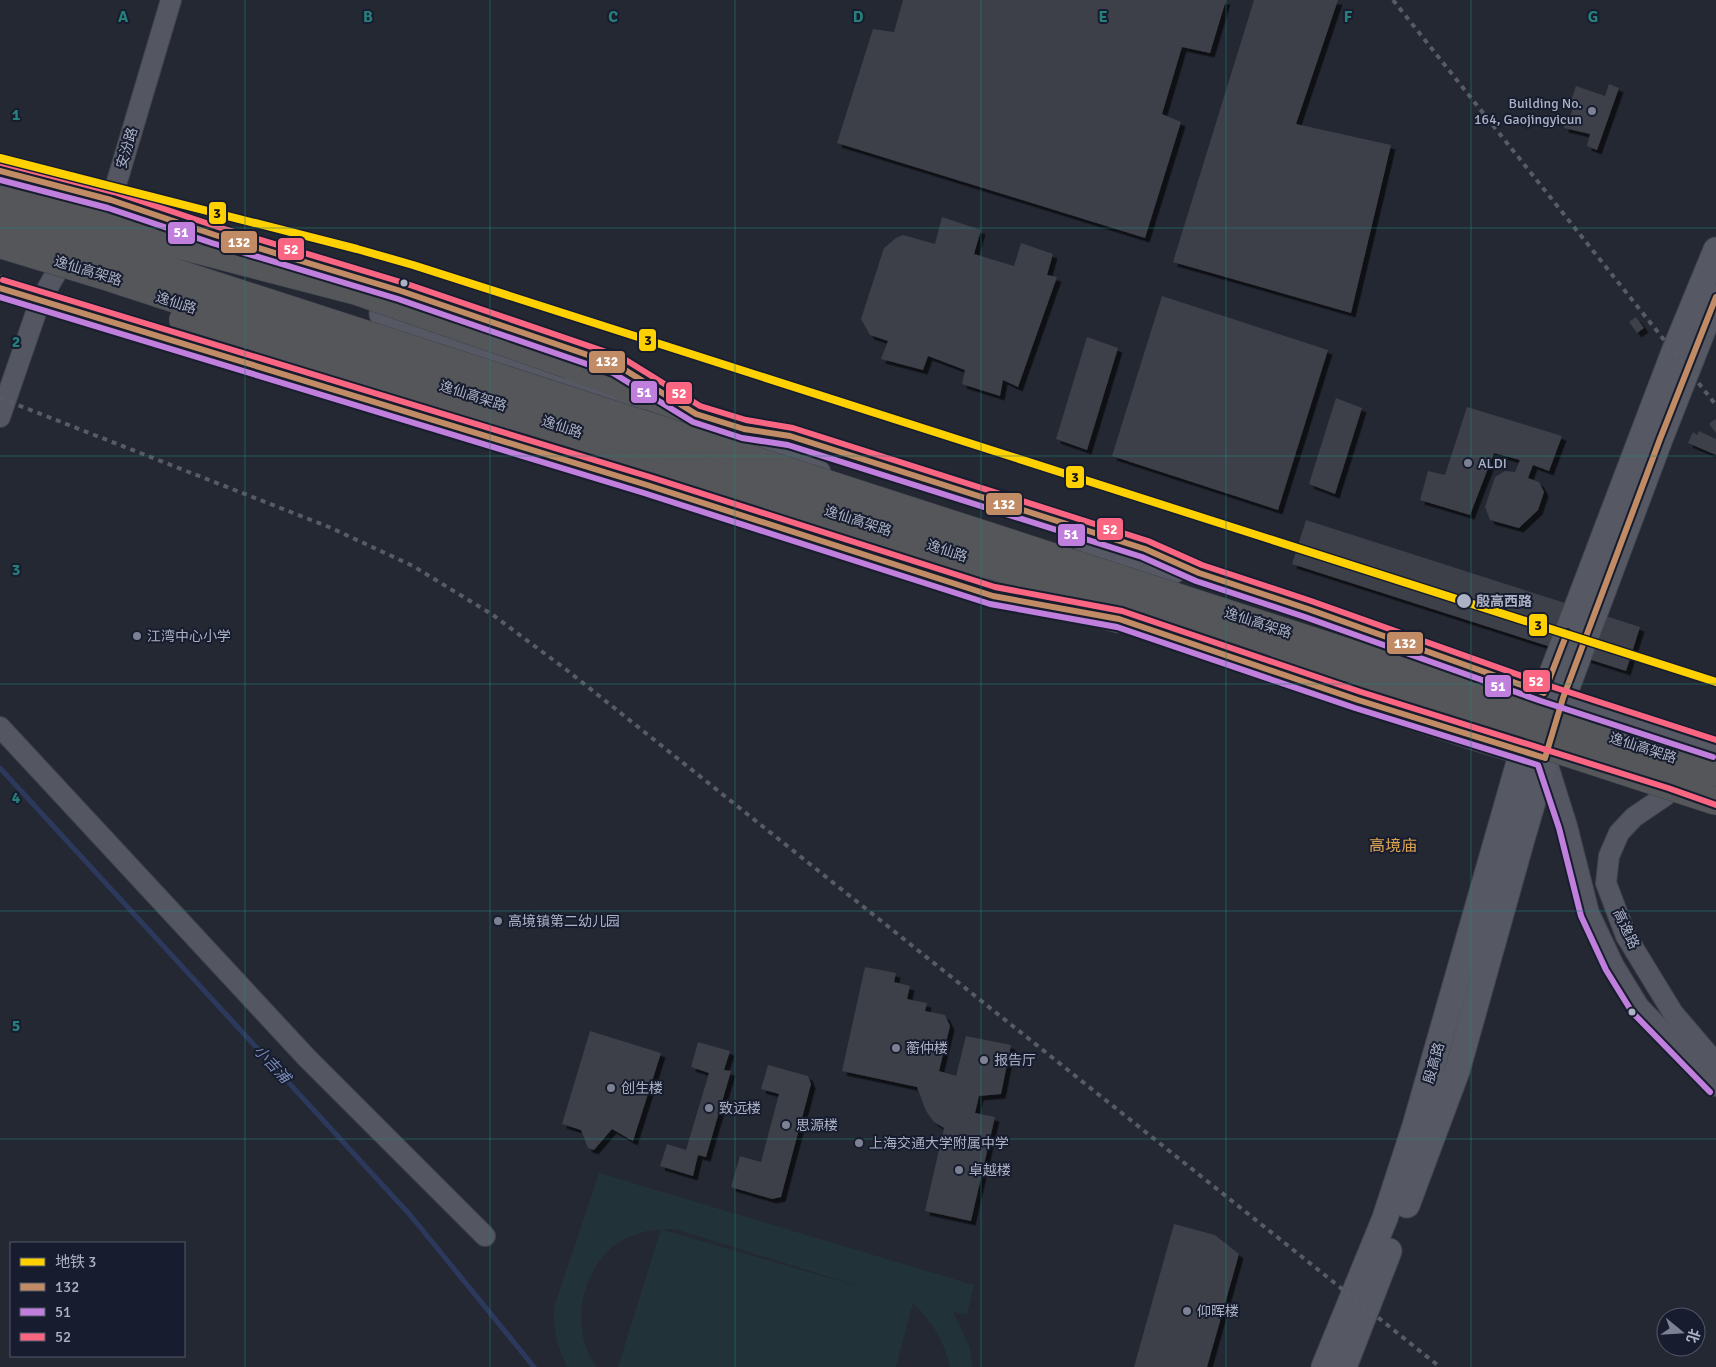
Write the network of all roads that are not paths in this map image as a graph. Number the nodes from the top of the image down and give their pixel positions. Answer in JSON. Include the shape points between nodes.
{"nodes":[{"id":1,"x":171,"y":0,"type":"edge"},
{"id":2,"x":0,"y":171,"type":"edge"},
{"id":3,"x":0,"y":187,"type":"edge"},
{"id":4,"x":0,"y":198,"type":"edge"},
{"id":5,"x":109,"y":208,"type":"junction"},
{"id":6,"x":0,"y":216,"type":"edge"},
{"id":7,"x":0,"y":246,"type":"edge"},
{"id":8,"x":1716,"y":250,"type":"edge"},
{"id":9,"x":60,"y":266,"type":"junction"},
{"id":10,"x":106,"y":276,"type":"junction"},
{"id":11,"x":0,"y":288,"type":"edge"},
{"id":12,"x":1716,"y":297,"type":"edge"},
{"id":13,"x":40,"y":301,"type":"junction"},
{"id":14,"x":451,"y":392,"type":"junction"},
{"id":15,"x":390,"y":406,"type":"junction"},
{"id":16,"x":696,"y":414,"type":"junction"},
{"id":17,"x":0,"y":417,"type":"edge"},
{"id":18,"x":1119,"y":619,"type":"junction"},
{"id":19,"x":1553,"y":695,"type":"junction"},
{"id":20,"x":0,"y":727,"type":"edge"},
{"id":21,"x":1716,"y":749,"type":"edge"},
{"id":22,"x":1534,"y":755,"type":"junction"},
{"id":23,"x":1716,"y":772,"type":"edge"},
{"id":24,"x":1665,"y":796,"type":"junction"},
{"id":25,"x":1716,"y":801,"type":"edge"},
{"id":26,"x":1716,"y":814,"type":"edge"},
{"id":27,"x":1716,"y":1063,"type":"edge"},
{"id":28,"x":1716,"y":1086,"type":"edge"},
{"id":29,"x":485,"y":1236,"type":"dead end"},
{"id":30,"x":1324,"y":1367,"type":"edge"},
{"id":31,"x":1344,"y":1367,"type":"edge"}],
"edges":[{"from":1,"to":5,"type":"street","name":"安汾路"},
{"from":2,"to":5,"type":"main road"},
{"from":3,"to":5,"type":"main road"},
{"from":4,"to":16,"type":"highway","bridge":true,"via":[[357,291],[570,365]]},
{"from":5,"to":9,"type":"street","name":"安汾路","via":[[98,232],[68,252]]},
{"from":5,"to":16,"type":"main road","via":[[608,394]]},
{"from":6,"to":23,"type":"highway","name":"逸仙高架路","bridge":true},
{"from":7,"to":9,"type":"main road","name":"逸仙路"},
{"from":7,"to":10,"type":"highway","name":"逸仙高架路","bridge":true},
{"from":8,"to":19,"type":"main road","via":[[1674,352]]},
{"from":9,"to":13,"type":"street","name":"安汾路"},
{"from":9,"to":14,"type":"main road","name":"逸仙路"},
{"from":10,"to":18,"type":"highway","bridge":true,"via":[[150,308],[363,388],[974,580]]},
{"from":10,"to":25,"type":"highway","name":"逸仙高架路","bridge":true},
{"from":11,"to":13,"type":"main road","name":"逸仙路"},
{"from":12,"to":19,"type":"main road"},
{"from":13,"to":15,"type":"main road","name":"逸仙路"},
{"from":13,"to":17,"type":"street","name":"安汾路"},
{"from":14,"to":15,"type":"main road"},
{"from":14,"to":18,"type":"main road","name":"逸仙路","via":[[1012,572]]},
{"from":15,"to":18,"type":"main road","name":"逸仙路","via":[[993,596]]},
{"from":16,"to":19,"type":"main road","via":[[744,429],[810,470],[1113,563],[1199,573]]},
{"from":18,"to":22,"type":"main road","name":"逸仙路","via":[[1367,703]]},
{"from":19,"to":21,"type":"main road"},
{"from":19,"to":22,"type":"main road"},
{"from":20,"to":29,"type":"street","via":[[307,1058]]},
{"from":22,"to":24,"type":"main road","name":"逸仙路"},
{"from":22,"to":28,"type":"street","name":"高逸路","via":[[1567,826],[1589,913],[1614,966],[1639,1007]]},
{"from":22,"to":30,"type":"main road","name":"殷高路","via":[[1385,1218]]},
{"from":22,"to":31,"type":"main road","name":"殷高路","via":[[1457,1071]]},
{"from":24,"to":26,"type":"main road","name":"逸仙路"},
{"from":24,"to":27,"type":"street","name":"高逸路","via":[[1634,817],[1619,833],[1609,856],[1606,883],[1626,936],[1673,1013]]}]}
